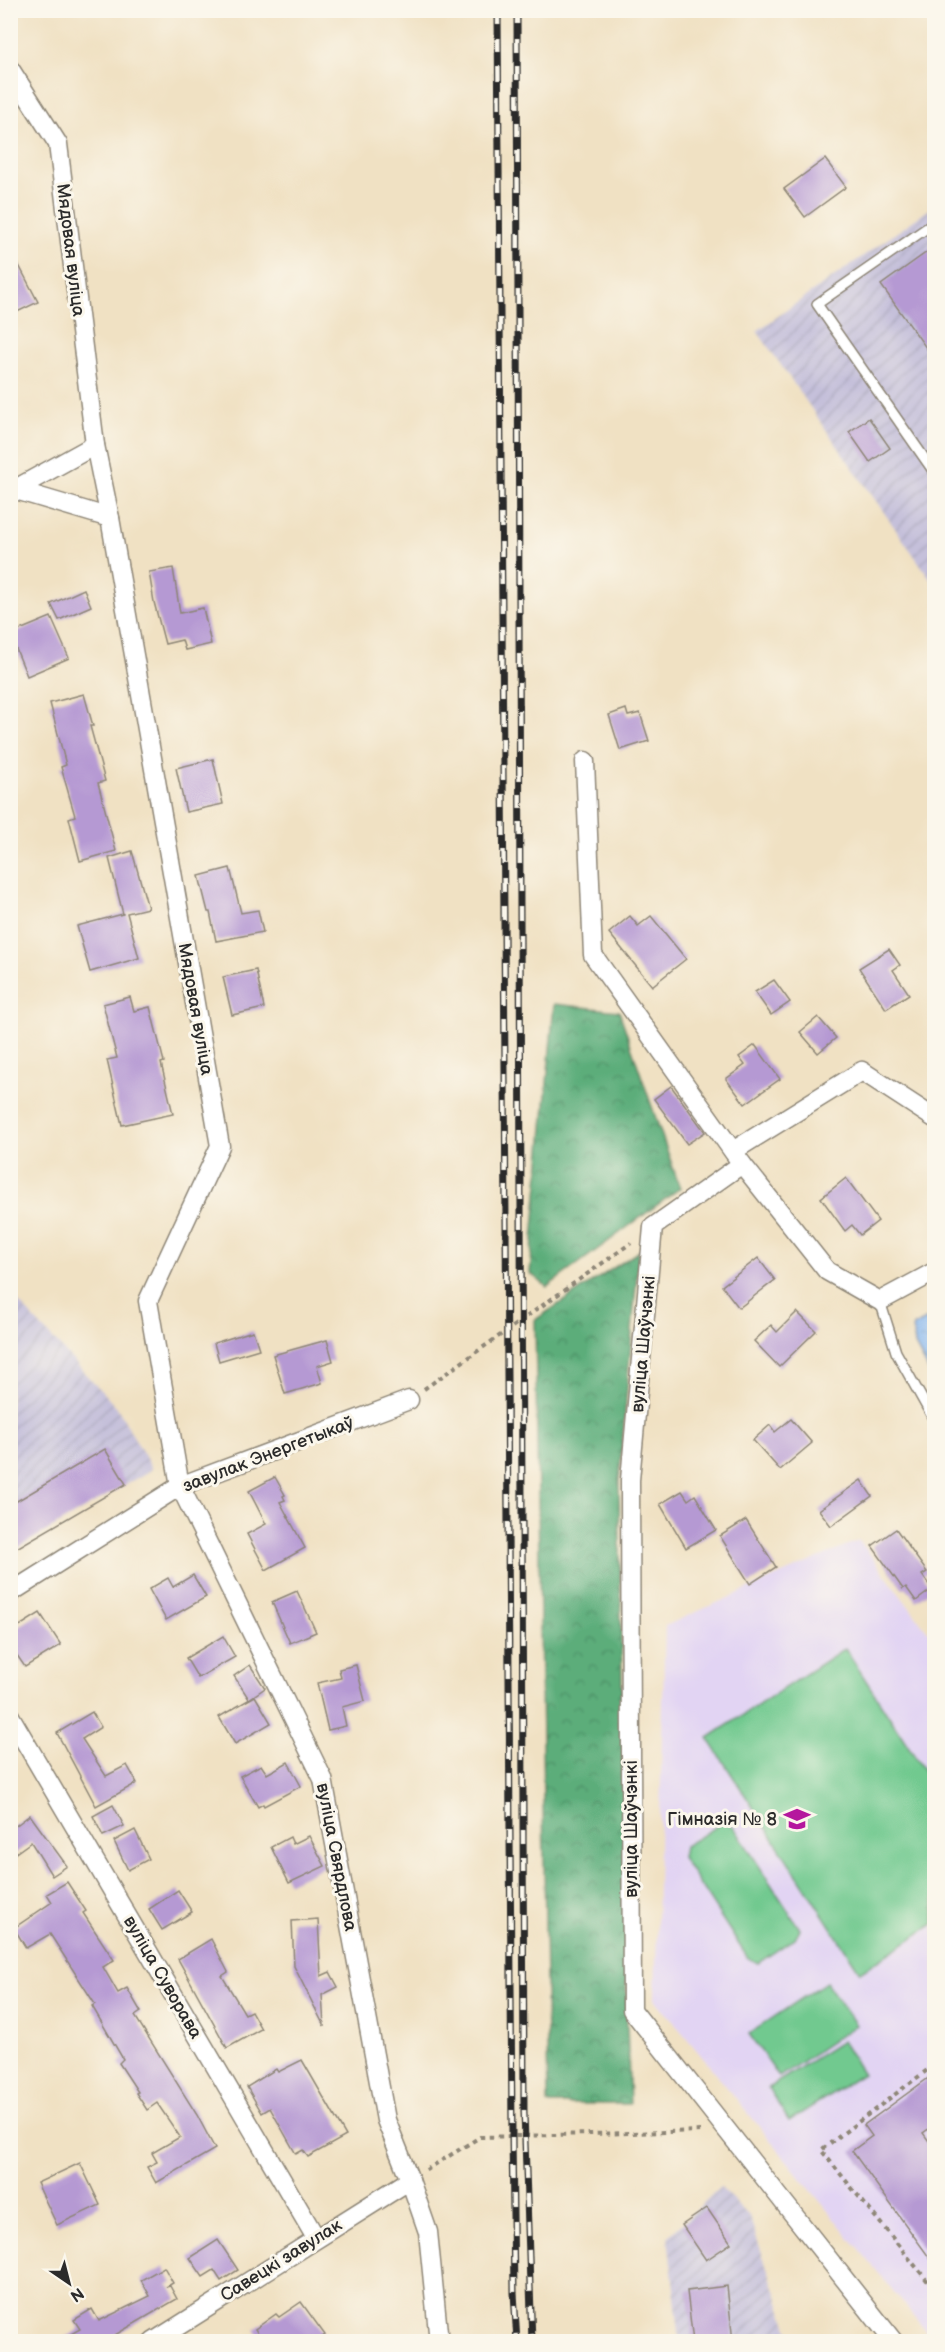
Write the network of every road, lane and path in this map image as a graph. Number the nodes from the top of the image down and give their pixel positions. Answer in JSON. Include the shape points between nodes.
{"nodes":[{"id":1,"x":10,"y":69,"type":"edge"},
{"id":2,"x":934,"y":223,"type":"edge"},
{"id":3,"x":95,"y":444,"type":"junction"},
{"id":4,"x":934,"y":472,"type":"edge"},
{"id":5,"x":13,"y":491,"type":"edge"},
{"id":6,"x":110,"y":518,"type":"junction"},
{"id":7,"x":585,"y":761,"type":"dead end"},
{"id":8,"x":934,"y":1118,"type":"edge"},
{"id":9,"x":738,"y":1158,"type":"junction"},
{"id":10,"x":654,"y":1227,"type":"junction"},
{"id":11,"x":934,"y":1272,"type":"edge"},
{"id":12,"x":880,"y":1301,"type":"junction"},
{"id":13,"x":409,"y":1400,"type":"joint"},
{"id":14,"x":934,"y":1420,"type":"edge"},
{"id":15,"x":180,"y":1486,"type":"junction"},
{"id":16,"x":10,"y":1593,"type":"edge"},
{"id":17,"x":10,"y":1716,"type":"edge"},
{"id":18,"x":934,"y":2065,"type":"edge"},
{"id":19,"x":727,"y":2131,"type":"junction"},
{"id":20,"x":411,"y":2180,"type":"junction"},
{"id":21,"x":316,"y":2238,"type":"junction"},
{"id":22,"x":934,"y":2289,"type":"edge"},
{"id":23,"x":153,"y":2342,"type":"edge"},
{"id":24,"x":439,"y":2342,"type":"edge"},
{"id":25,"x":894,"y":2342,"type":"edge"}],
"edges":[{"from":1,"to":3,"type":"street","name":"Мядовая вуліца","via":[[58,144]]},
{"from":2,"to":4,"type":"lane","via":[[817,304]]},
{"from":3,"to":5,"type":"street"},
{"from":3,"to":6,"type":"street","name":"Мядовая вуліца"},
{"from":5,"to":6,"type":"street"},
{"from":6,"to":15,"type":"street","name":"Мядовая вуліца","via":[[220,1146],[148,1301]]},
{"from":7,"to":9,"type":"street","via":[[593,954]]},
{"from":8,"to":9,"type":"street","via":[[862,1071]]},
{"from":9,"to":10,"type":"street"},
{"from":9,"to":12,"type":"street","via":[[827,1271]]},
{"from":10,"to":13,"type":"path"},
{"from":10,"to":19,"type":"street","name":"вуліца Шаўчэнкі","via":[[630,1480],[632,2010]]},
{"from":11,"to":12,"type":"street"},
{"from":12,"to":14,"type":"lane","via":[[896,1352]]},
{"from":13,"to":15,"type":"street","name":"завулак Энергетыкаў"},
{"from":15,"to":16,"type":"street","name":"завулак Энергетыкаў"},
{"from":15,"to":20,"type":"street","name":"вуліца Свярдлова","via":[[323,1779],[386,2120]]},
{"from":17,"to":21,"type":"street","name":"вуліца Суворава"},
{"from":18,"to":22,"type":"path","via":[[822,2150]]},
{"from":19,"to":20,"type":"path","via":[[480,2137]]},
{"from":19,"to":25,"type":"street","name":"вуліца Шаўчэнкі"},
{"from":20,"to":21,"type":"street","name":"Савецкі завулак"},
{"from":20,"to":24,"type":"street","name":"вуліца Свярдлова","via":[[428,2232]]},
{"from":21,"to":23,"type":"street","name":"Савецкі завулак"}]}
